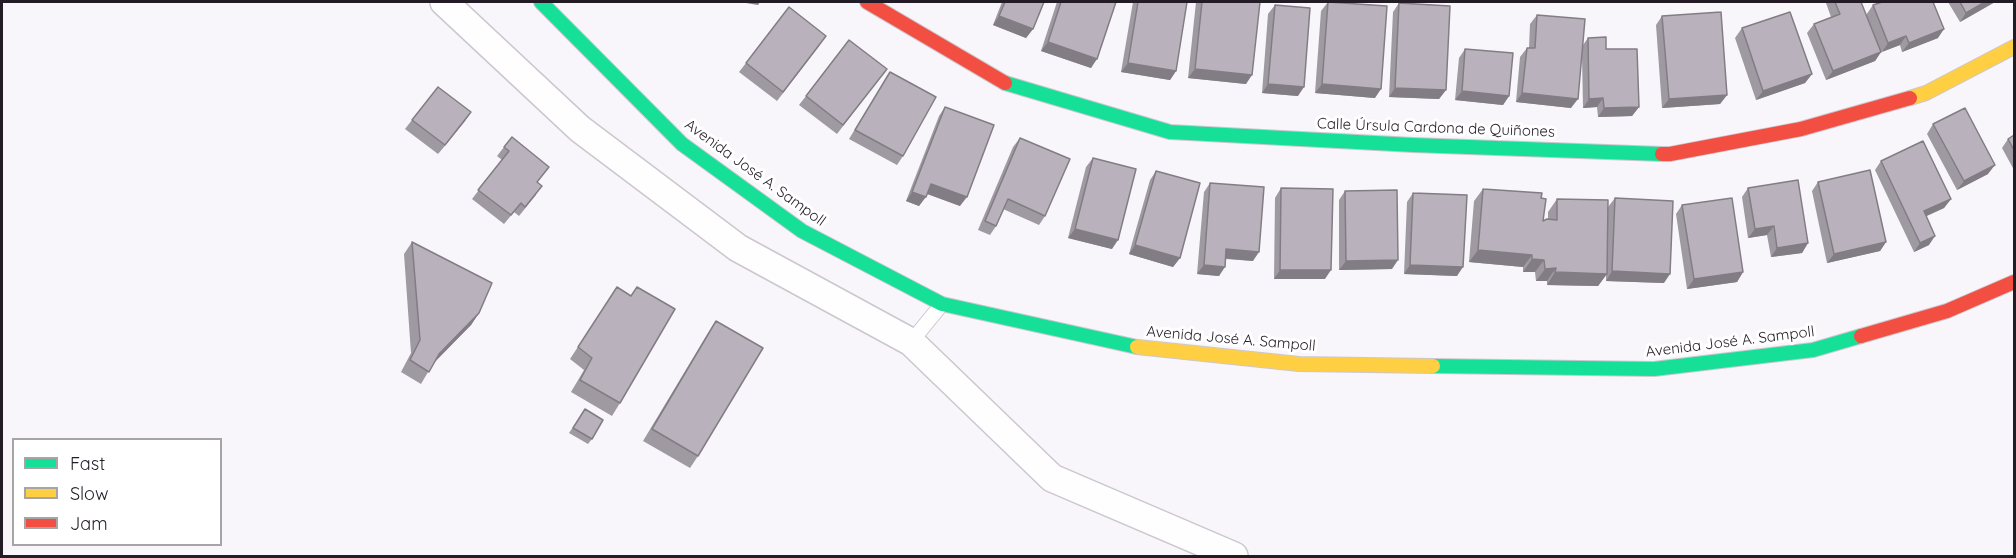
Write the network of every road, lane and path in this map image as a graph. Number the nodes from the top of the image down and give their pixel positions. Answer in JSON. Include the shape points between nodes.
{"nodes":[{"id":1,"x":444,"y":2,"type":"edge"},
{"id":2,"x":541,"y":2,"type":"edge"},
{"id":3,"x":867,"y":2,"type":"edge"},
{"id":4,"x":2014,"y":47,"type":"edge"},
{"id":5,"x":2014,"y":282,"type":"edge"},
{"id":6,"x":942,"y":304,"type":"junction"},
{"id":7,"x":911,"y":342,"type":"junction"},
{"id":8,"x":1234,"y":556,"type":"edge"}],
"edges":[{"from":1,"to":7,"type":"street","via":[[580,129],[738,248]]},
{"from":2,"to":6,"type":"street","name":"Avenida José A. Sampoll","via":[[682,144],[802,231]]},
{"from":3,"to":4,"type":"street","name":"Calle Úrsula Cardona de Quiñones","via":[[1003,82],[1170,132],[1413,145],[1670,153],[1801,129],[1926,93]]},
{"from":5,"to":6,"type":"street","name":"Avenida José A. Sampoll","via":[[1947,311],[1814,350],[1654,369],[1288,363],[1128,346]]},
{"from":6,"to":7,"type":"lane"},
{"from":7,"to":8,"type":"street","via":[[1052,478]]}]}
